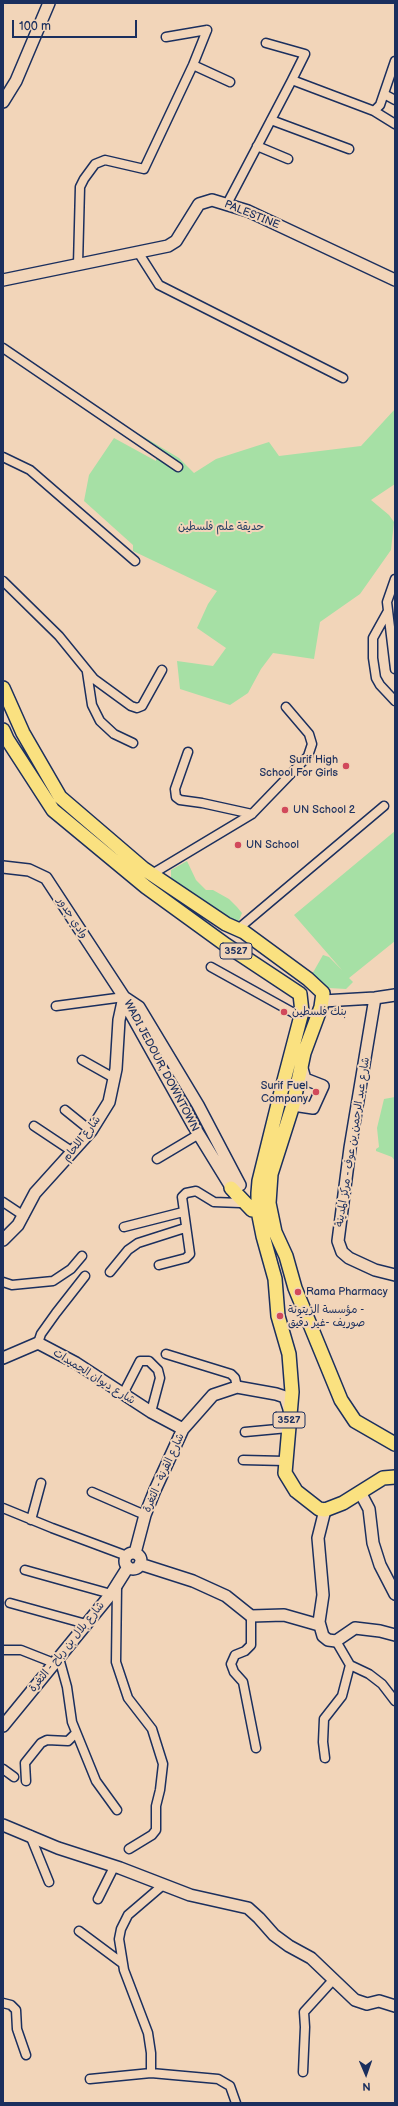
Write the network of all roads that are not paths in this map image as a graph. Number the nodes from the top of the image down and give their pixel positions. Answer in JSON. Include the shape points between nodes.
{"nodes":[{"id":1,"x":49,"y":3,"type":"edge"},
{"id":2,"x":166,"y":37,"type":"dead end"},
{"id":3,"x":266,"y":43,"type":"dead end"},
{"id":4,"x":395,"y":61,"type":"edge"},
{"id":5,"x":192,"y":65,"type":"junction"},
{"id":6,"x":292,"y":80,"type":"junction"},
{"id":7,"x":230,"y":82,"type":"dead end"},
{"id":8,"x":384,"y":94,"type":"junction"},
{"id":9,"x":395,"y":100,"type":"edge"},
{"id":10,"x":3,"y":102,"type":"edge"},
{"id":11,"x":374,"y":111,"type":"junction"},
{"id":12,"x":271,"y":120,"type":"junction"},
{"id":13,"x":395,"y":124,"type":"edge"},
{"id":14,"x":257,"y":146,"type":"junction"},
{"id":15,"x":349,"y":149,"type":"dead end"},
{"id":16,"x":288,"y":159,"type":"dead end"},
{"id":17,"x":227,"y":204,"type":"junction"},
{"id":18,"x":138,"y":252,"type":"junction"},
{"id":19,"x":78,"y":265,"type":"junction"},
{"id":20,"x":3,"y":280,"type":"edge"},
{"id":21,"x":395,"y":280,"type":"edge"},
{"id":22,"x":3,"y":348,"type":"edge"},
{"id":23,"x":343,"y":378,"type":"dead end"},
{"id":24,"x":3,"y":457,"type":"edge"},
{"id":25,"x":178,"y":467,"type":"dead end"},
{"id":26,"x":135,"y":561,"type":"dead end"},
{"id":27,"x":395,"y":579,"type":"edge"},
{"id":28,"x":3,"y":581,"type":"edge"},
{"id":29,"x":388,"y":611,"type":"junction"},
{"id":30,"x":395,"y":669,"type":"edge"},
{"id":31,"x":162,"y":670,"type":"dead end"},
{"id":32,"x":87,"y":672,"type":"junction"},
{"id":33,"x":3,"y":688,"type":"edge"},
{"id":34,"x":395,"y":701,"type":"edge"},
{"id":35,"x":286,"y":707,"type":"dead end"},
{"id":36,"x":3,"y":730,"type":"edge"},
{"id":37,"x":133,"y":743,"type":"dead end"},
{"id":38,"x":188,"y":752,"type":"dead end"},
{"id":39,"x":384,"y":806,"type":"dead end"},
{"id":40,"x":252,"y":814,"type":"junction"},
{"id":41,"x":3,"y":867,"type":"edge"},
{"id":42,"x":152,"y":874,"type":"junction"},
{"id":43,"x":238,"y":930,"type":"junction"},
{"id":44,"x":211,"y":967,"type":"dead end"},
{"id":45,"x":395,"y":995,"type":"edge"},
{"id":46,"x":124,"y":997,"type":"junction"},
{"id":47,"x":375,"y":998,"type":"junction"},
{"id":48,"x":323,"y":1001,"type":"junction"},
{"id":49,"x":56,"y":1006,"type":"dead end"},
{"id":50,"x":302,"y":1015,"type":"junction"},
{"id":51,"x":303,"y":1059,"type":"junction"},
{"id":52,"x":82,"y":1060,"type":"dead end"},
{"id":53,"x":114,"y":1078,"type":"junction"},
{"id":54,"x":281,"y":1092,"type":"junction"},
{"id":55,"x":292,"y":1105,"type":"junction"},
{"id":56,"x":65,"y":1110,"type":"dead end"},
{"id":57,"x":34,"y":1126,"type":"dead end"},
{"id":58,"x":91,"y":1131,"type":"junction"},
{"id":59,"x":199,"y":1134,"type":"junction"},
{"id":60,"x":73,"y":1152,"type":"junction"},
{"id":61,"x":157,"y":1159,"type":"dead end"},
{"id":62,"x":239,"y":1192,"type":"junction"},
{"id":63,"x":3,"y":1202,"type":"edge"},
{"id":64,"x":263,"y":1203,"type":"junction"},
{"id":65,"x":183,"y":1212,"type":"junction"},
{"id":66,"x":24,"y":1216,"type":"junction"},
{"id":67,"x":124,"y":1227,"type":"dead end"},
{"id":68,"x":185,"y":1228,"type":"junction"},
{"id":69,"x":3,"y":1240,"type":"edge"},
{"id":70,"x":264,"y":1240,"type":"junction"},
{"id":71,"x":280,"y":1243,"type":"junction"},
{"id":72,"x":82,"y":1256,"type":"dead end"},
{"id":73,"x":159,"y":1265,"type":"dead end"},
{"id":74,"x":110,"y":1272,"type":"dead end"},
{"id":75,"x":395,"y":1275,"type":"edge"},
{"id":76,"x":86,"y":1276,"type":"dead end"},
{"id":77,"x":3,"y":1282,"type":"edge"},
{"id":78,"x":38,"y":1343,"type":"junction"},
{"id":79,"x":166,"y":1354,"type":"dead end"},
{"id":80,"x":3,"y":1358,"type":"edge"},
{"id":81,"x":291,"y":1381,"type":"junction"},
{"id":82,"x":237,"y":1387,"type":"junction"},
{"id":83,"x":123,"y":1394,"type":"junction"},
{"id":84,"x":276,"y":1394,"type":"junction"},
{"id":85,"x":151,"y":1412,"type":"junction"},
{"id":86,"x":290,"y":1412,"type":"junction"},
{"id":87,"x":288,"y":1428,"type":"junction"},
{"id":88,"x":184,"y":1429,"type":"junction"},
{"id":89,"x":245,"y":1432,"type":"dead end"},
{"id":90,"x":395,"y":1444,"type":"edge"},
{"id":91,"x":244,"y":1460,"type":"dead end"},
{"id":92,"x":286,"y":1461,"type":"junction"},
{"id":93,"x":395,"y":1477,"type":"edge"},
{"id":94,"x":41,"y":1483,"type":"dead end"},
{"id":95,"x":92,"y":1492,"type":"dead end"},
{"id":96,"x":360,"y":1492,"type":"junction"},
{"id":97,"x":3,"y":1508,"type":"edge"},
{"id":98,"x":325,"y":1510,"type":"junction"},
{"id":99,"x":145,"y":1515,"type":"junction"},
{"id":100,"x":32,"y":1520,"type":"junction"},
{"id":101,"x":130,"y":1559,"type":"junction"},
{"id":102,"x":25,"y":1570,"type":"dead end"},
{"id":103,"x":114,"y":1590,"type":"junction"},
{"id":104,"x":395,"y":1594,"type":"edge"},
{"id":105,"x":10,"y":1603,"type":"dead end"},
{"id":106,"x":251,"y":1616,"type":"junction"},
{"id":107,"x":86,"y":1624,"type":"junction"},
{"id":108,"x":319,"y":1625,"type":"junction"},
{"id":109,"x":395,"y":1635,"type":"edge"},
{"id":110,"x":336,"y":1641,"type":"junction"},
{"id":111,"x":3,"y":1650,"type":"edge"},
{"id":112,"x":57,"y":1660,"type":"junction"},
{"id":113,"x":350,"y":1665,"type":"junction"},
{"id":114,"x":395,"y":1701,"type":"edge"},
{"id":115,"x":3,"y":1726,"type":"edge"},
{"id":116,"x":76,"y":1733,"type":"junction"},
{"id":117,"x":256,"y":1748,"type":"dead end"},
{"id":118,"x":325,"y":1758,"type":"dead end"},
{"id":119,"x":3,"y":1769,"type":"edge"},
{"id":120,"x":14,"y":1777,"type":"dead end"},
{"id":121,"x":26,"y":1780,"type":"dead end"},
{"id":122,"x":117,"y":1810,"type":"dead end"},
{"id":123,"x":3,"y":1825,"type":"edge"},
{"id":124,"x":30,"y":1835,"type":"junction"},
{"id":125,"x":129,"y":1849,"type":"dead end"},
{"id":126,"x":114,"y":1867,"type":"junction"},
{"id":127,"x":49,"y":1882,"type":"dead end"},
{"id":128,"x":163,"y":1885,"type":"junction"},
{"id":129,"x":98,"y":1899,"type":"dead end"},
{"id":130,"x":80,"y":1931,"type":"dead end"},
{"id":131,"x":122,"y":1963,"type":"junction"},
{"id":132,"x":334,"y":1979,"type":"junction"},
{"id":133,"x":3,"y":2003,"type":"edge"},
{"id":134,"x":395,"y":2006,"type":"edge"},
{"id":135,"x":26,"y":2054,"type":"dead end"},
{"id":136,"x":303,"y":2072,"type":"dead end"},
{"id":137,"x":151,"y":2073,"type":"junction"},
{"id":138,"x":90,"y":2079,"type":"dead end"},
{"id":139,"x":236,"y":2103,"type":"edge"}],
"edges":[{"from":1,"to":10,"type":"main road","via":[[16,81]]},
{"from":2,"to":5,"type":"street","via":[[206,30]]},
{"from":3,"to":6,"type":"street","via":[[305,54]]},
{"from":4,"to":8,"type":"street"},
{"from":5,"to":7,"type":"street"},
{"from":5,"to":19,"type":"street","via":[[144,169],[105,160],[95,164],[84,179],[80,187]]},
{"from":6,"to":11,"type":"street"},
{"from":6,"to":12,"type":"street"},
{"from":8,"to":9,"type":"street"},
{"from":8,"to":11,"type":"street","via":[[380,105]]},
{"from":11,"to":13,"type":"street"},
{"from":12,"to":14,"type":"street"},
{"from":12,"to":15,"type":"street"},
{"from":14,"to":16,"type":"street"},
{"from":14,"to":17,"type":"street"},
{"from":17,"to":18,"type":"main road","name":"PALESTINE","via":[[212,200],[199,204],[176,241],[168,246]]},
{"from":17,"to":21,"type":"main road","name":"PALESTINE","via":[[248,211]]},
{"from":18,"to":19,"type":"main road","name":"PALESTINE"},
{"from":18,"to":23,"type":"street","via":[[159,285]]},
{"from":19,"to":20,"type":"main road","name":"PALESTINE"},
{"from":22,"to":25,"type":"street"},
{"from":24,"to":26,"type":"street","via":[[30,470]]},
{"from":27,"to":29,"type":"street","via":[[387,602]]},
{"from":28,"to":32,"type":"street","via":[[59,636]]},
{"from":29,"to":30,"type":"street"},
{"from":29,"to":34,"type":"street","via":[[373,638],[373,658],[376,678]]},
{"from":31,"to":32,"type":"street","via":[[142,706],[137,708],[101,685]]},
{"from":32,"to":37,"type":"street","via":[[92,705],[100,721],[114,734]]},
{"from":33,"to":42,"type":"main road","number":"3527","via":[[24,733],[60,797]]},
{"from":35,"to":40,"type":"street","via":[[309,734],[311,750]]},
{"from":36,"to":50,"type":"main road","number":"3527","via":[[54,810],[146,887],[226,945],[299,992]]},
{"from":38,"to":40,"type":"street","via":[[175,789],[177,798]]},
{"from":39,"to":43,"type":"street"},
{"from":40,"to":42,"type":"street"},
{"from":41,"to":46,"type":"main road","name":"وادي جدور","via":[[29,870],[46,878]]},
{"from":42,"to":43,"type":"main road","number":"3527"},
{"from":43,"to":48,"type":"main road","number":"3527","via":[[316,985],[323,993]]},
{"from":44,"to":50,"type":"street"},
{"from":45,"to":47,"type":"main road"},
{"from":46,"to":49,"type":"street"},
{"from":46,"to":53,"type":"main road","name":"شارع اللحام","via":[[119,1020]]},
{"from":46,"to":59,"type":"main road","name":"WADI JEDOUR, DOWNTOWN","via":[[126,1005]]},
{"from":46,"to":62,"type":"main road","name":"WADI JEDOUR, DOWNTOWN","via":[[139,1007],[198,1105]]},
{"from":47,"to":48,"type":"main road"},
{"from":47,"to":75,"type":"main road","name":"شارع عبد الرحمن بن عوف - مركز المدينة","via":[[350,1148],[338,1241],[342,1252],[349,1258],[375,1270]]},
{"from":48,"to":50,"type":"main road","number":"3527","via":[[317,995],[308,995]]},
{"from":48,"to":51,"type":"main road","number":"3527"},
{"from":50,"to":54,"type":"main road","number":"3527"},
{"from":51,"to":55,"type":"main road","number":"3527"},
{"from":51,"to":55,"type":"main road","via":[[305,1078],[320,1085],[315,1106],[311,1109]]},
{"from":52,"to":53,"type":"street"},
{"from":53,"to":58,"type":"main road","name":"شارع اللحام","via":[[108,1102]]},
{"from":54,"to":55,"type":"main road","via":[[285,1102]]},
{"from":54,"to":64,"type":"main road","number":"3527","via":[[259,1181]]},
{"from":55,"to":64,"type":"main road","number":"3527"},
{"from":56,"to":58,"type":"street"},
{"from":57,"to":60,"type":"street"},
{"from":58,"to":60,"type":"main road","name":"شارع اللحام"},
{"from":59,"to":61,"type":"street"},
{"from":59,"to":62,"type":"main road","name":"WADI JEDOUR, DOWNTOWN"},
{"from":60,"to":66,"type":"main road","name":"شارع اللحام","via":[[35,1193]]},
{"from":62,"to":64,"type":"main road","via":[[253,1195]]},
{"from":62,"to":65,"type":"street","via":[[214,1202],[196,1191],[190,1191],[182,1197]]},
{"from":62,"to":70,"type":"main road","number":"3527"},
{"from":63,"to":66,"type":"street"},
{"from":64,"to":70,"type":"main road","number":"3527"},
{"from":64,"to":71,"type":"main road","number":"3527"},
{"from":65,"to":67,"type":"street"},
{"from":65,"to":68,"type":"street"},
{"from":66,"to":69,"type":"main road","name":"شارع اللحام","via":[[14,1231]]},
{"from":68,"to":73,"type":"street","via":[[189,1256]]},
{"from":68,"to":74,"type":"street","via":[[138,1243],[129,1249]]},
{"from":70,"to":71,"type":"main road","via":[[270,1237]]},
{"from":70,"to":81,"type":"main road","number":"3527","via":[[275,1279],[278,1316],[289,1354]]},
{"from":71,"to":90,"type":"main road","number":"3527","via":[[341,1400],[355,1420]]},
{"from":72,"to":77,"type":"street","via":[[71,1269],[53,1282],[12,1285]]},
{"from":76,"to":78,"type":"street","via":[[56,1313],[41,1334]]},
{"from":78,"to":80,"type":"main road"},
{"from":78,"to":83,"type":"main road","name":"شارع ديوان الحميدات","via":[[76,1363]]},
{"from":79,"to":82,"type":"street","via":[[231,1374],[236,1379]]},
{"from":81,"to":84,"type":"main road","via":[[285,1389]]},
{"from":81,"to":86,"type":"main road","number":"3527"},
{"from":82,"to":84,"type":"main road","name":"شارع القرنة - الثغرة"},
{"from":82,"to":88,"type":"main road","name":"شارع القرنة - الثغرة","via":[[213,1395]]},
{"from":83,"to":85,"type":"main road","name":"شارع ديوان الحميدات"},
{"from":83,"to":85,"type":"street","via":[[140,1361],[149,1361],[158,1370],[160,1378]]},
{"from":84,"to":86,"type":"main road","via":[[286,1397]]},
{"from":85,"to":88,"type":"main road","name":"شارع ديوان الحميدات"},
{"from":86,"to":87,"type":"main road","number":"3527"},
{"from":87,"to":89,"type":"street"},
{"from":87,"to":92,"type":"main road","number":"3527"},
{"from":88,"to":99,"type":"main road","name":"شارع القرنة - الثغرة"},
{"from":91,"to":92,"type":"street"},
{"from":92,"to":98,"type":"main road","number":"3527","via":[[285,1473],[296,1491]]},
{"from":93,"to":96,"type":"main road","via":[[383,1478]]},
{"from":94,"to":100,"type":"street"},
{"from":95,"to":99,"type":"street"},
{"from":96,"to":98,"type":"main road","via":[[343,1503]]},
{"from":96,"to":104,"type":"main road","via":[[369,1509],[373,1543],[380,1564]]},
{"from":97,"to":100,"type":"street"},
{"from":98,"to":108,"type":"main road","via":[[318,1538],[323,1595]]},
{"from":99,"to":101,"type":"main road","name":"شارع القرنة - الثغرة"},
{"from":100,"to":101,"type":"street"},
{"from":101,"to":103,"type":"main road","name":"شارع بلال بن رباح - الثغرة"},
{"from":101,"to":106,"type":"main road","via":[[135,1568],[140,1564],[193,1581],[226,1596]]},
{"from":102,"to":103,"type":"street"},
{"from":103,"to":107,"type":"main road","name":"شارع بلال بن رباح - الثغرة"},
{"from":103,"to":125,"type":"street","via":[[116,1662],[128,1698],[152,1729],[163,1764],[156,1806],[156,1830]]},
{"from":105,"to":107,"type":"street"},
{"from":106,"to":108,"type":"main road","via":[[284,1615]]},
{"from":106,"to":117,"type":"street","via":[[250,1645],[247,1650],[235,1655],[231,1664],[243,1682]]},
{"from":107,"to":112,"type":"main road","name":"شارع بلال بن رباح - الثغرة"},
{"from":108,"to":110,"type":"main road","via":[[323,1636]]},
{"from":109,"to":110,"type":"main road","via":[[355,1628]]},
{"from":110,"to":113,"type":"street"},
{"from":111,"to":112,"type":"street","via":[[21,1650]]},
{"from":112,"to":115,"type":"main road","name":"شارع بلال بن رباح - الثغرة"},
{"from":112,"to":116,"type":"street","via":[[67,1687]]},
{"from":113,"to":114,"type":"street","via":[[382,1684]]},
{"from":113,"to":118,"type":"street","via":[[342,1696],[324,1719],[322,1742]]},
{"from":116,"to":121,"type":"street","via":[[68,1741],[48,1740],[41,1743],[25,1763]]},
{"from":116,"to":122,"type":"street","via":[[96,1781]]},
{"from":119,"to":120,"type":"street"},
{"from":123,"to":124,"type":"main road"},
{"from":124,"to":126,"type":"main road","via":[[58,1848]]},
{"from":124,"to":127,"type":"street"},
{"from":126,"to":128,"type":"main road"},
{"from":126,"to":129,"type":"street"},
{"from":128,"to":131,"type":"street","via":[[131,1912],[123,1923],[119,1939]]},
{"from":128,"to":132,"type":"main road","via":[[190,1895],[248,1908],[274,1935],[311,1958]]},
{"from":130,"to":131,"type":"street"},
{"from":131,"to":137,"type":"street","via":[[148,2033]]},
{"from":132,"to":134,"type":"main road","via":[[355,2000],[367,2004],[379,2001]]},
{"from":132,"to":136,"type":"street","via":[[304,2012]]},
{"from":133,"to":135,"type":"street","via":[[11,2005],[16,2010],[17,2030]]},
{"from":137,"to":138,"type":"street"},
{"from":137,"to":139,"type":"street","via":[[218,2078],[230,2086]]}]}
